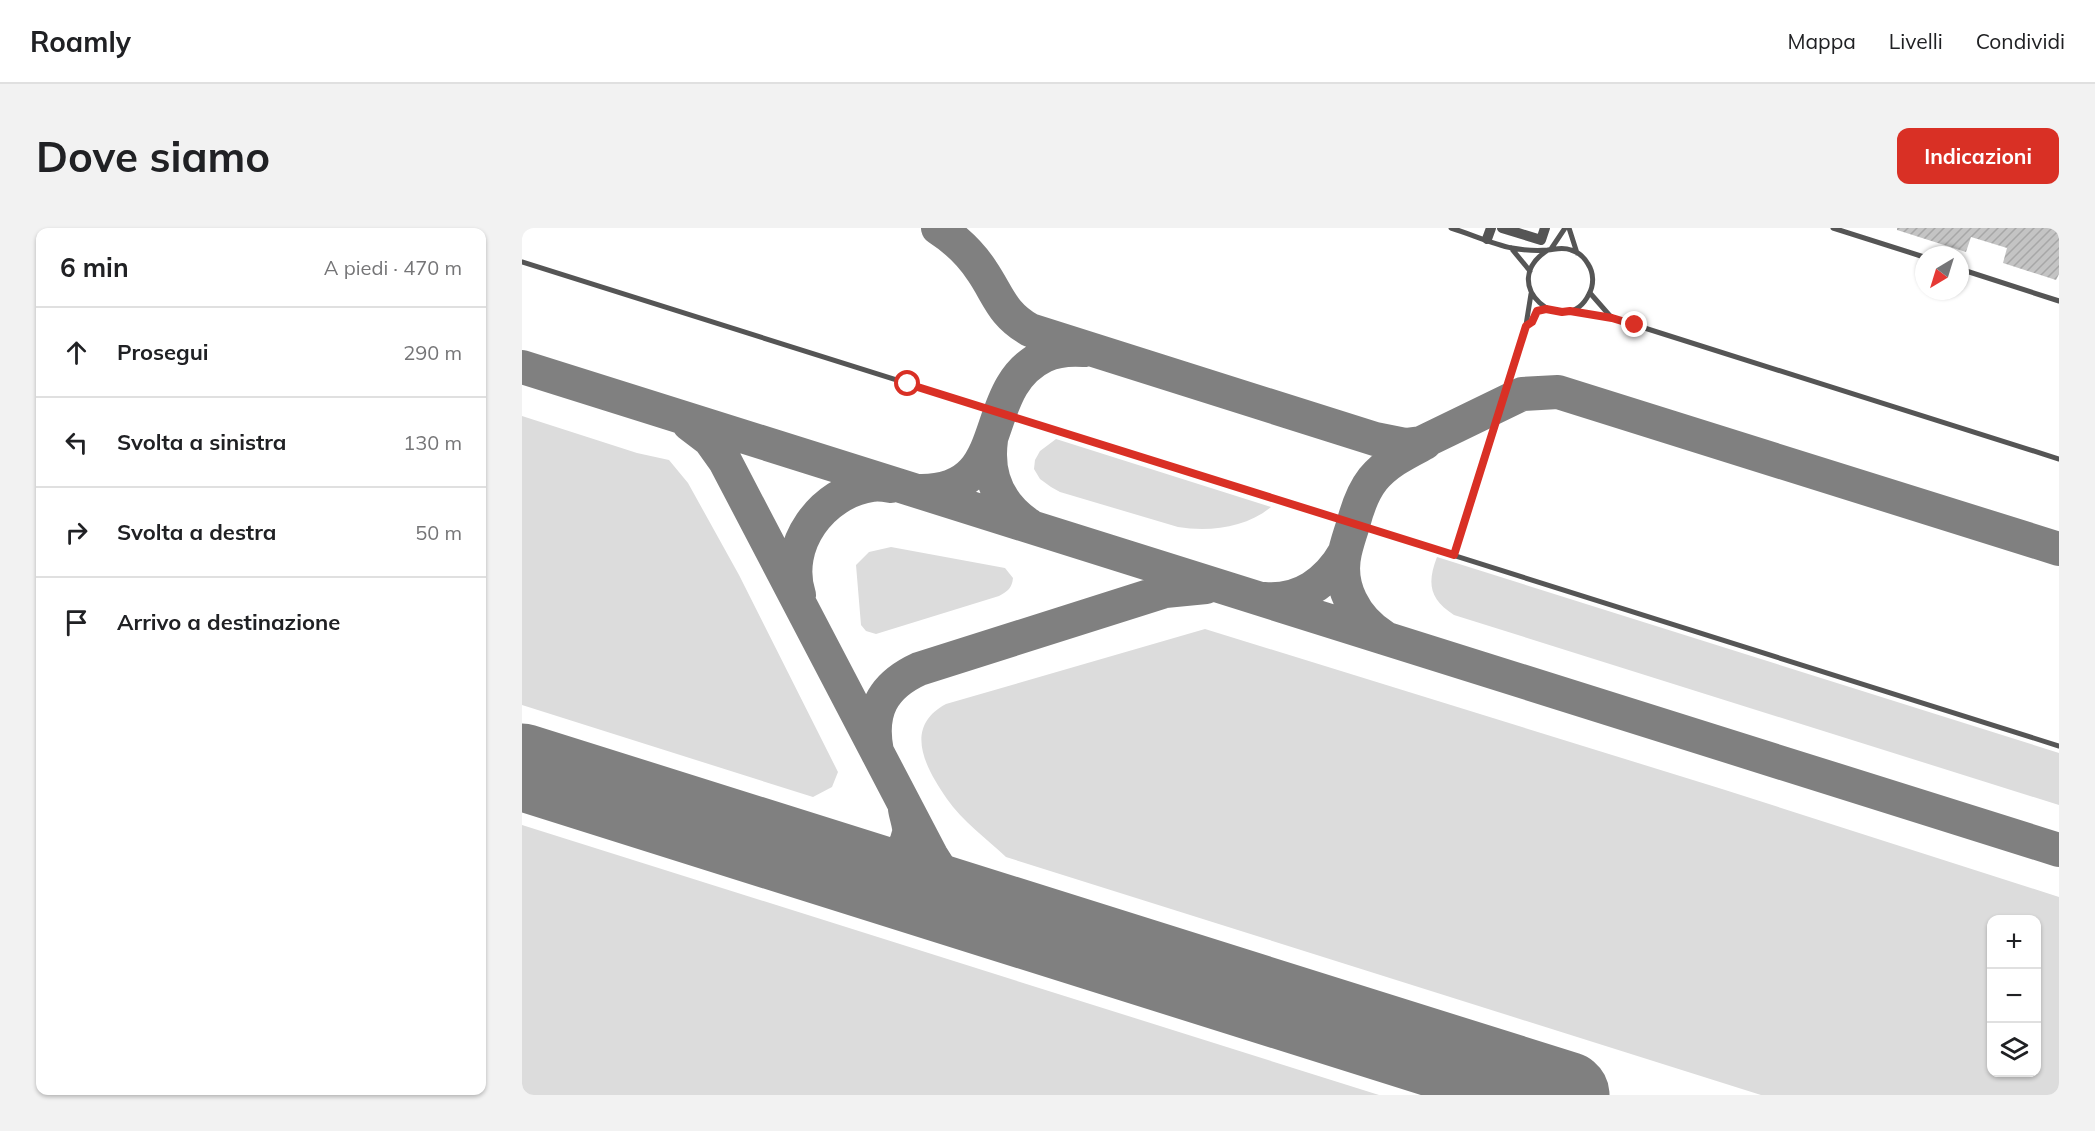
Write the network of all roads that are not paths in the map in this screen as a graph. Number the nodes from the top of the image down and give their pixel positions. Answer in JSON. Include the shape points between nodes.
{"nodes":[{"id":1,"x":1451,"y":228,"type":"edge"},
{"id":2,"x":1491,"y":228,"type":"edge"},
{"id":3,"x":1502,"y":228,"type":"edge"},
{"id":4,"x":1545,"y":228,"type":"edge"},
{"id":5,"x":1567,"y":228,"type":"edge"},
{"id":6,"x":1833,"y":228,"type":"edge"},
{"id":7,"x":1487,"y":239,"type":"junction"},
{"id":8,"x":1511,"y":248,"type":"junction"},
{"id":9,"x":1549,"y":250,"type":"junction"},
{"id":10,"x":1577,"y":253,"type":"junction"},
{"id":11,"x":1915,"y":254,"type":"edge"},
{"id":12,"x":522,"y":262,"type":"edge"},
{"id":13,"x":1530,"y":271,"type":"junction"},
{"id":14,"x":1969,"y":272,"type":"edge"},
{"id":15,"x":1531,"y":292,"type":"junction"},
{"id":16,"x":1590,"y":293,"type":"junction"},
{"id":17,"x":2059,"y":301,"type":"edge"},
{"id":18,"x":1546,"y":309,"type":"junction"},
{"id":19,"x":1570,"y":311,"type":"junction"},
{"id":20,"x":1612,"y":318,"type":"junction"},
{"id":21,"x":1526,"y":326,"type":"junction"},
{"id":22,"x":2059,"y":459,"type":"edge"},
{"id":23,"x":1454,"y":555,"type":"junction"},
{"id":24,"x":2059,"y":746,"type":"edge"}],
"edges":[{"from":1,"to":7,"type":"lane"},
{"from":2,"to":7,"type":"street"},
{"from":3,"to":4,"type":"street","via":[[1541,240]]},
{"from":5,"to":9,"type":"lane"},
{"from":5,"to":10,"type":"lane"},
{"from":6,"to":11,"type":"lane"},
{"from":7,"to":8,"type":"lane"},
{"from":8,"to":9,"type":"lane"},
{"from":8,"to":13,"type":"lane"},
{"from":9,"to":10,"type":"lane","via":[[1569,249]]},
{"from":9,"to":13,"type":"lane","via":[[1534,262]]},
{"from":10,"to":16,"type":"lane","via":[[1593,275]]},
{"from":12,"to":23,"type":"lane"},
{"from":13,"to":15,"type":"lane"},
{"from":14,"to":17,"type":"lane"},
{"from":15,"to":18,"type":"lane"},
{"from":15,"to":21,"type":"lane"},
{"from":16,"to":19,"type":"lane","via":[[1579,307]]},
{"from":16,"to":20,"type":"lane"},
{"from":18,"to":19,"type":"lane"},
{"from":18,"to":21,"type":"lane","via":[[1537,311]]},
{"from":19,"to":20,"type":"lane"},
{"from":20,"to":22,"type":"lane"},
{"from":21,"to":23,"type":"lane"},
{"from":23,"to":24,"type":"lane"}]}
